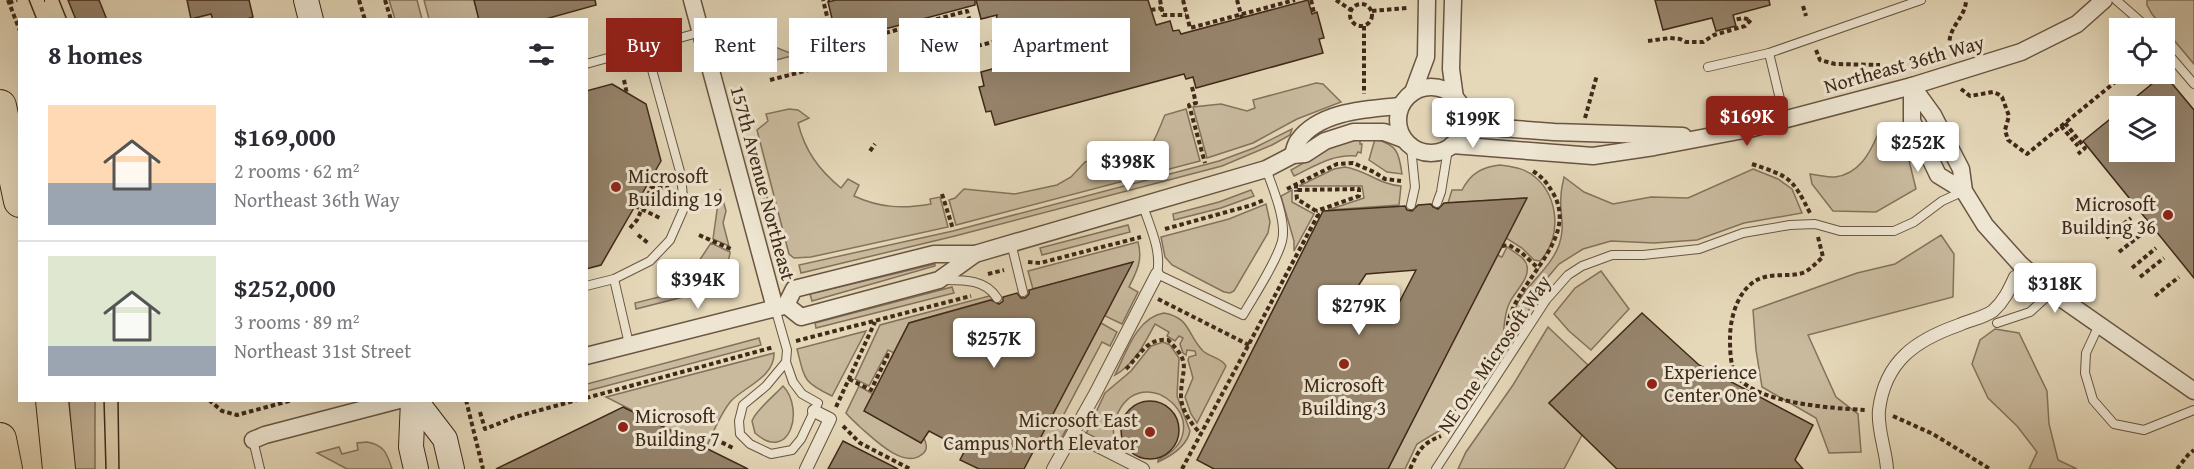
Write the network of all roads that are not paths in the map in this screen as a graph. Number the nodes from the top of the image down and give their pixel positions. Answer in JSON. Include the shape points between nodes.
{"nodes":[{"id":1,"x":306,"y":0,"type":"edge"},
{"id":2,"x":692,"y":0,"type":"edge"},
{"id":3,"x":1427,"y":0,"type":"edge"},
{"id":4,"x":1453,"y":0,"type":"edge"},
{"id":5,"x":1921,"y":0,"type":"edge"},
{"id":6,"x":2104,"y":0,"type":"edge"},
{"id":7,"x":2116,"y":0,"type":"edge"},
{"id":8,"x":310,"y":18,"type":"edge"},
{"id":9,"x":696,"y":18,"type":"edge"},
{"id":10,"x":2137,"y":18,"type":"edge"},
{"id":11,"x":1769,"y":52,"type":"junction"},
{"id":12,"x":606,"y":58,"type":"edge"},
{"id":13,"x":588,"y":62,"type":"edge"},
{"id":14,"x":2175,"y":62,"type":"edge"},
{"id":15,"x":1708,"y":68,"type":"dead end"},
{"id":16,"x":653,"y":72,"type":"edge"},
{"id":17,"x":712,"y":72,"type":"edge"},
{"id":18,"x":2194,"y":84,"type":"edge"},
{"id":19,"x":1912,"y":86,"type":"junction"},
{"id":20,"x":1413,"y":92,"type":"junction"},
{"id":21,"x":1458,"y":101,"type":"junction"},
{"id":22,"x":0,"y":106,"type":"edge"},
{"id":23,"x":1400,"y":106,"type":"junction"},
{"id":24,"x":1785,"y":120,"type":"junction"},
{"id":25,"x":1702,"y":139,"type":"junction"},
{"id":26,"x":1407,"y":143,"type":"junction"},
{"id":27,"x":1450,"y":147,"type":"junction"},
{"id":28,"x":1293,"y":155,"type":"junction"},
{"id":29,"x":1266,"y":170,"type":"junction"},
{"id":30,"x":1964,"y":191,"type":"junction"},
{"id":31,"x":18,"y":192,"type":"edge"},
{"id":32,"x":1437,"y":204,"type":"dead end"},
{"id":33,"x":1411,"y":205,"type":"dead end"},
{"id":34,"x":1143,"y":206,"type":"junction"},
{"id":35,"x":1011,"y":243,"type":"junction"},
{"id":36,"x":975,"y":254,"type":"junction"},
{"id":37,"x":1157,"y":274,"type":"junction"},
{"id":38,"x":2015,"y":277,"type":"dead end"},
{"id":39,"x":614,"y":279,"type":"junction"},
{"id":40,"x":939,"y":280,"type":"junction"},
{"id":41,"x":588,"y":286,"type":"edge"},
{"id":42,"x":1023,"y":291,"type":"dead end"},
{"id":43,"x":2052,"y":292,"type":"junction"},
{"id":44,"x":997,"y":298,"type":"dead end"},
{"id":45,"x":781,"y":307,"type":"junction"},
{"id":46,"x":1997,"y":323,"type":"dead end"},
{"id":47,"x":2100,"y":324,"type":"junction"},
{"id":48,"x":629,"y":344,"type":"junction"},
{"id":49,"x":588,"y":355,"type":"edge"},
{"id":50,"x":786,"y":362,"type":"junction"},
{"id":51,"x":2194,"y":392,"type":"edge"},
{"id":52,"x":52,"y":402,"type":"edge"},
{"id":53,"x":392,"y":402,"type":"edge"},
{"id":54,"x":414,"y":402,"type":"edge"},
{"id":55,"x":416,"y":402,"type":"edge"},
{"id":56,"x":2194,"y":410,"type":"edge"},
{"id":57,"x":814,"y":411,"type":"junction"},
{"id":58,"x":1074,"y":434,"type":"junction"},
{"id":59,"x":0,"y":439,"type":"edge"},
{"id":60,"x":253,"y":440,"type":"joint"},
{"id":61,"x":6,"y":469,"type":"edge"},
{"id":62,"x":59,"y":469,"type":"edge"},
{"id":63,"x":260,"y":469,"type":"edge"},
{"id":64,"x":416,"y":469,"type":"edge"},
{"id":65,"x":452,"y":469,"type":"edge"},
{"id":66,"x":806,"y":469,"type":"edge"},
{"id":67,"x":1053,"y":469,"type":"edge"},
{"id":68,"x":1143,"y":469,"type":"edge"},
{"id":69,"x":1436,"y":469,"type":"edge"},
{"id":70,"x":1887,"y":469,"type":"edge"}],
"edges":[{"from":1,"to":8,"type":"main road"},
{"from":2,"to":9,"type":"street","name":"157th Avenue Northeast"},
{"from":3,"to":20,"type":"street","via":[[1426,57]]},
{"from":4,"to":21,"type":"street","via":[[1451,69]]},
{"from":5,"to":11,"type":"lane"},
{"from":6,"to":19,"type":"street","name":"Northeast 36th Way","via":[[2077,24],[2021,52]]},
{"from":7,"to":10,"type":"lane"},
{"from":11,"to":15,"type":"lane"},
{"from":11,"to":24,"type":"lane"},
{"from":12,"to":13,"type":"lane"},
{"from":14,"to":18,"type":"lane"},
{"from":16,"to":39,"type":"lane","via":[[681,175],[684,208],[670,240],[650,261]]},
{"from":17,"to":45,"type":"street","name":"157th Avenue Northeast"},
{"from":19,"to":24,"type":"street","name":"Northeast 36th Way"},
{"from":19,"to":30,"type":"street","via":[[1934,115],[1961,169]]},
{"from":19,"to":30,"type":"street","via":[[1912,121],[1938,175]]},
{"from":20,"to":21,"type":"street","via":[[1433,87]]},
{"from":20,"to":23,"type":"street"},
{"from":21,"to":25,"type":"street","name":"Northeast 36th Way","via":[[1492,126],[1501,128]]},
{"from":21,"to":27,"type":"street","via":[[1464,126]]},
{"from":22,"to":31,"type":"highway"},
{"from":23,"to":26,"type":"street","via":[[1398,128]]},
{"from":23,"to":28,"type":"street","via":[[1332,117],[1297,141]]},
{"from":24,"to":25,"type":"street","name":"Northeast 36th Way"},
{"from":25,"to":27,"type":"street","name":"Northeast 36th Way","via":[[1593,156]]},
{"from":26,"to":27,"type":"street","via":[[1432,154]]},
{"from":26,"to":28,"type":"street","via":[[1384,132],[1353,132],[1325,141],[1305,154]]},
{"from":26,"to":33,"type":"lane","via":[[1415,187]]},
{"from":27,"to":32,"type":"lane"},
{"from":28,"to":29,"type":"street"},
{"from":29,"to":34,"type":"street"},
{"from":29,"to":37,"type":"lane","via":[[1283,240],[1243,315]]},
{"from":30,"to":43,"type":"street","via":[[1992,232]]},
{"from":30,"to":69,"type":"lane","name":"NE One Microsoft Way","via":[[1894,231],[1840,231],[1815,224],[1766,228],[1699,249],[1612,255],[1575,270],[1546,300]]},
{"from":34,"to":35,"type":"street"},
{"from":34,"to":37,"type":"lane","via":[[1159,264]]},
{"from":35,"to":36,"type":"street"},
{"from":35,"to":42,"type":"lane"},
{"from":36,"to":40,"type":"street"},
{"from":36,"to":45,"type":"street","via":[[934,254],[794,289]]},
{"from":37,"to":58,"type":"street"},
{"from":38,"to":70,"type":"street","via":[[2006,298],[1991,312],[1923,340],[1900,358],[1887,380],[1879,411]]},
{"from":39,"to":41,"type":"lane"},
{"from":39,"to":48,"type":"lane"},
{"from":40,"to":44,"type":"lane","via":[[973,281],[991,289]]},
{"from":40,"to":45,"type":"street","via":[[801,317]]},
{"from":43,"to":46,"type":"lane","via":[[2030,312]]},
{"from":43,"to":47,"type":"street"},
{"from":45,"to":48,"type":"street"},
{"from":45,"to":50,"type":"lane"},
{"from":47,"to":51,"type":"street"},
{"from":47,"to":56,"type":"lane","via":[[2086,353],[2085,373],[2093,400],[2114,424],[2144,430]]},
{"from":48,"to":49,"type":"street"},
{"from":50,"to":57,"type":"lane","via":[[802,394],[818,403]]},
{"from":50,"to":57,"type":"lane","via":[[743,405],[740,434],[771,454],[792,450]]},
{"from":52,"to":62,"type":"highway"},
{"from":53,"to":60,"type":"street"},
{"from":54,"to":64,"type":"main road","via":[[411,447]]},
{"from":55,"to":65,"type":"main road","via":[[445,439]]},
{"from":57,"to":66,"type":"street","via":[[830,419]]},
{"from":58,"to":67,"type":"street"},
{"from":58,"to":68,"type":"street"},
{"from":59,"to":61,"type":"highway"},
{"from":60,"to":63,"type":"lane"}]}
